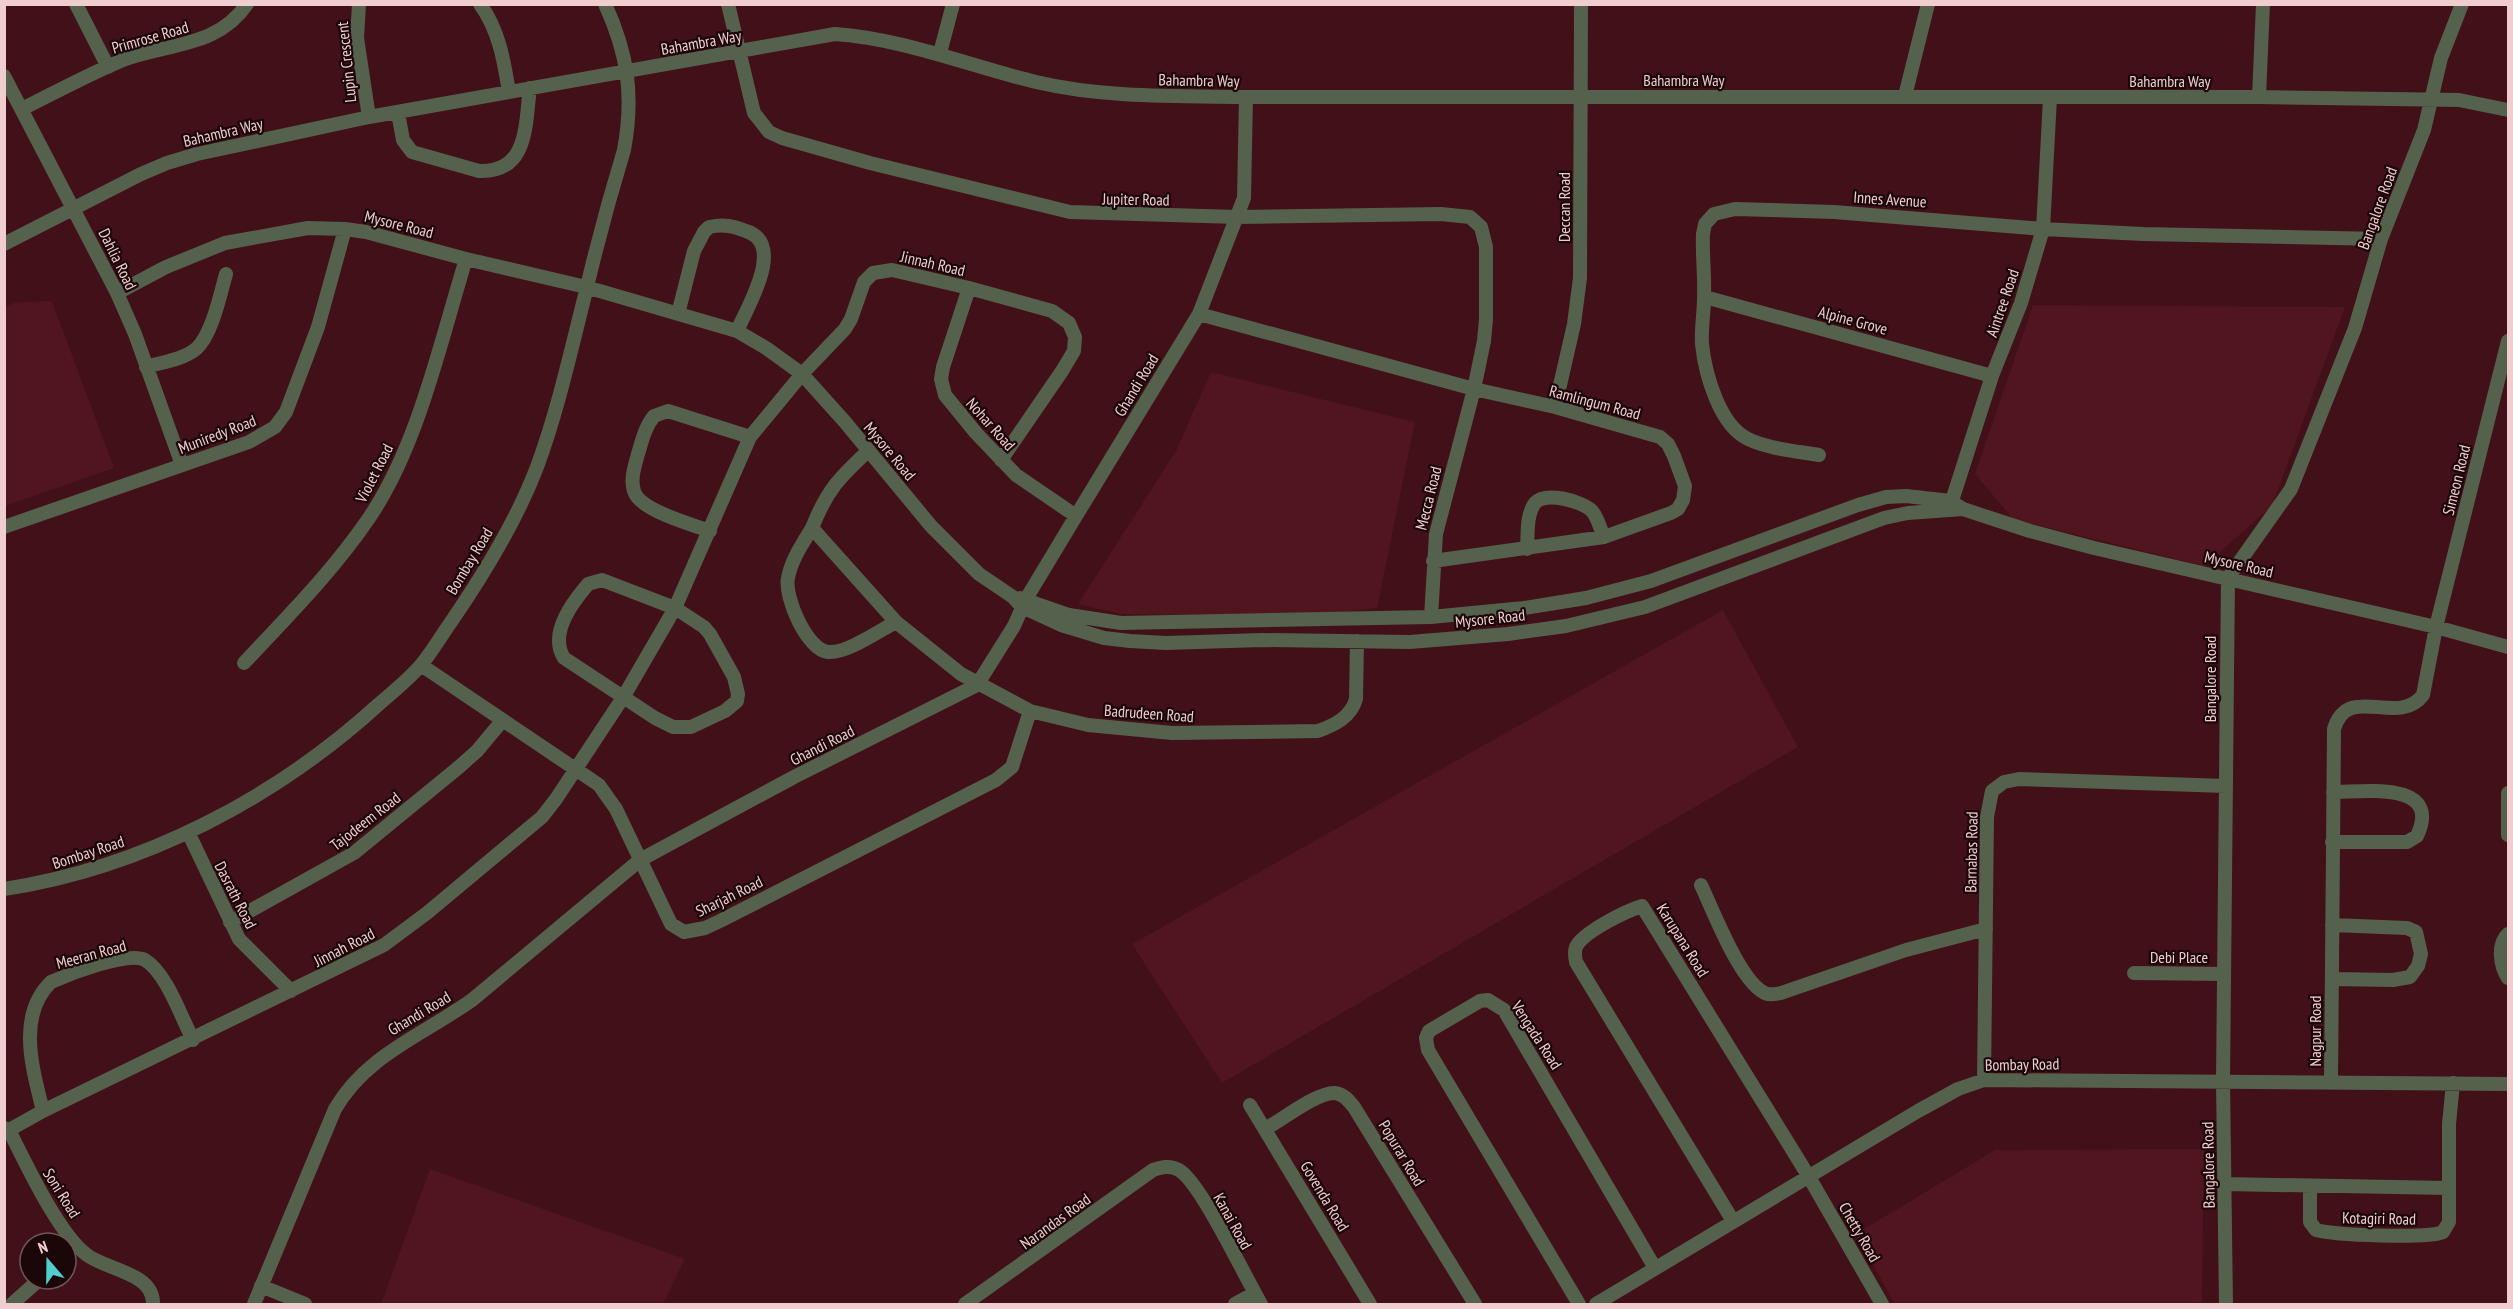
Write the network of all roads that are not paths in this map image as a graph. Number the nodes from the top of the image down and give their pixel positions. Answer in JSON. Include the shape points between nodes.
{"nodes":[{"id":1,"x":76,"y":4,"type":"edge"},
{"id":2,"x":247,"y":4,"type":"edge"},
{"id":3,"x":359,"y":4,"type":"edge"},
{"id":4,"x":480,"y":4,"type":"edge"},
{"id":5,"x":605,"y":4,"type":"edge"},
{"id":6,"x":728,"y":4,"type":"edge"},
{"id":7,"x":953,"y":4,"type":"edge"},
{"id":8,"x":1581,"y":4,"type":"edge"},
{"id":9,"x":1928,"y":4,"type":"edge"},
{"id":10,"x":2263,"y":4,"type":"edge"},
{"id":11,"x":2462,"y":4,"type":"edge"},
{"id":12,"x":741,"y":51,"type":"junction"},
{"id":13,"x":940,"y":54,"type":"junction"},
{"id":14,"x":108,"y":67,"type":"junction"},
{"id":15,"x":628,"y":72,"type":"junction"},
{"id":16,"x":4,"y":76,"type":"edge"},
{"id":17,"x":530,"y":88,"type":"junction"},
{"id":18,"x":509,"y":92,"type":"junction"},
{"id":19,"x":1580,"y":96,"type":"junction"},
{"id":20,"x":1905,"y":96,"type":"junction"},
{"id":21,"x":1246,"y":97,"type":"junction"},
{"id":22,"x":2259,"y":97,"type":"junction"},
{"id":23,"x":2050,"y":98,"type":"junction"},
{"id":24,"x":2431,"y":99,"type":"junction"},
{"id":25,"x":22,"y":109,"type":"junction"},
{"id":26,"x":2508,"y":110,"type":"edge"},
{"id":27,"x":398,"y":113,"type":"junction"},
{"id":28,"x":369,"y":117,"type":"junction"},
{"id":29,"x":73,"y":207,"type":"junction"},
{"id":30,"x":1237,"y":217,"type":"junction"},
{"id":31,"x":345,"y":229,"type":"junction"},
{"id":32,"x":2043,"y":229,"type":"junction"},
{"id":33,"x":2381,"y":239,"type":"junction"},
{"id":34,"x":4,"y":244,"type":"edge"},
{"id":35,"x":466,"y":259,"type":"junction"},
{"id":36,"x":226,"y":274,"type":"dead end"},
{"id":37,"x":586,"y":287,"type":"junction"},
{"id":38,"x":969,"y":288,"type":"junction"},
{"id":39,"x":117,"y":293,"type":"junction"},
{"id":40,"x":1704,"y":297,"type":"junction"},
{"id":41,"x":678,"y":314,"type":"junction"},
{"id":42,"x":1199,"y":314,"type":"junction"},
{"id":43,"x":737,"y":331,"type":"junction"},
{"id":44,"x":2508,"y":341,"type":"edge"},
{"id":45,"x":147,"y":367,"type":"junction"},
{"id":46,"x":801,"y":374,"type":"junction"},
{"id":47,"x":1992,"y":376,"type":"junction"},
{"id":48,"x":1474,"y":389,"type":"junction"},
{"id":49,"x":1555,"y":407,"type":"junction"},
{"id":50,"x":750,"y":437,"type":"junction"},
{"id":51,"x":868,"y":451,"type":"junction"},
{"id":52,"x":1819,"y":455,"type":"dead end"},
{"id":53,"x":1001,"y":460,"type":"junction"},
{"id":54,"x":182,"y":465,"type":"junction"},
{"id":55,"x":1954,"y":507,"type":"junction"},
{"id":56,"x":1076,"y":516,"type":"junction"},
{"id":57,"x":4,"y":527,"type":"edge"},
{"id":58,"x":812,"y":528,"type":"junction"},
{"id":59,"x":710,"y":531,"type":"junction"},
{"id":60,"x":1604,"y":537,"type":"junction"},
{"id":61,"x":1527,"y":549,"type":"junction"},
{"id":62,"x":1432,"y":561,"type":"junction"},
{"id":63,"x":2228,"y":578,"type":"junction"},
{"id":64,"x":1020,"y":601,"type":"junction"},
{"id":65,"x":675,"y":608,"type":"junction"},
{"id":66,"x":1431,"y":617,"type":"junction"},
{"id":67,"x":896,"y":622,"type":"junction"},
{"id":68,"x":2436,"y":627,"type":"junction"},
{"id":69,"x":1357,"y":641,"type":"junction"},
{"id":70,"x":2508,"y":647,"type":"edge"},
{"id":71,"x":244,"y":663,"type":"dead end"},
{"id":72,"x":421,"y":665,"type":"junction"},
{"id":73,"x":977,"y":685,"type":"junction"},
{"id":74,"x":624,"y":696,"type":"junction"},
{"id":75,"x":1030,"y":711,"type":"junction"},
{"id":76,"x":502,"y":721,"type":"junction"},
{"id":77,"x":576,"y":768,"type":"junction"},
{"id":78,"x":2226,"y":786,"type":"junction"},
{"id":79,"x":2332,"y":792,"type":"junction"},
{"id":80,"x":2508,"y":792,"type":"edge"},
{"id":81,"x":188,"y":832,"type":"junction"},
{"id":82,"x":2508,"y":836,"type":"edge"},
{"id":83,"x":2332,"y":842,"type":"junction"},
{"id":84,"x":640,"y":860,"type":"junction"},
{"id":85,"x":1701,"y":885,"type":"dead end"},
{"id":86,"x":4,"y":889,"type":"edge"},
{"id":87,"x":230,"y":922,"type":"junction"},
{"id":88,"x":2332,"y":925,"type":"junction"},
{"id":89,"x":1986,"y":929,"type":"junction"},
{"id":90,"x":2508,"y":934,"type":"edge"},
{"id":91,"x":2134,"y":973,"type":"dead end"},
{"id":92,"x":2224,"y":974,"type":"junction"},
{"id":93,"x":2508,"y":978,"type":"edge"},
{"id":94,"x":2332,"y":979,"type":"junction"},
{"id":95,"x":291,"y":991,"type":"junction"},
{"id":96,"x":193,"y":1040,"type":"junction"},
{"id":97,"x":1984,"y":1080,"type":"junction"},
{"id":98,"x":2223,"y":1081,"type":"junction"},
{"id":99,"x":2331,"y":1083,"type":"junction"},
{"id":100,"x":2453,"y":1083,"type":"junction"},
{"id":101,"x":2508,"y":1084,"type":"edge"},
{"id":102,"x":1250,"y":1105,"type":"dead end"},
{"id":103,"x":43,"y":1111,"type":"junction"},
{"id":104,"x":7,"y":1129,"type":"edge"},
{"id":105,"x":1266,"y":1129,"type":"junction"},
{"id":106,"x":1166,"y":1166,"type":"joint"},
{"id":107,"x":1809,"y":1177,"type":"junction"},
{"id":108,"x":2224,"y":1184,"type":"junction"},
{"id":109,"x":2310,"y":1186,"type":"junction"},
{"id":110,"x":2448,"y":1188,"type":"junction"},
{"id":111,"x":1732,"y":1221,"type":"junction"},
{"id":112,"x":68,"y":1231,"type":"edge"},
{"id":113,"x":78,"y":1247,"type":"edge"},
{"id":114,"x":1655,"y":1268,"type":"junction"},
{"id":115,"x":261,"y":1286,"type":"junction"},
{"id":116,"x":27,"y":1291,"type":"edge"},
{"id":117,"x":1258,"y":1299,"type":"edge"},
{"id":118,"x":12,"y":1305,"type":"edge"},
{"id":119,"x":153,"y":1305,"type":"edge"},
{"id":120,"x":254,"y":1305,"type":"edge"},
{"id":121,"x":305,"y":1305,"type":"edge"},
{"id":122,"x":965,"y":1305,"type":"edge"},
{"id":123,"x":1235,"y":1305,"type":"edge"},
{"id":124,"x":1371,"y":1305,"type":"edge"},
{"id":125,"x":1475,"y":1305,"type":"edge"},
{"id":126,"x":1579,"y":1305,"type":"edge"},
{"id":127,"x":1596,"y":1305,"type":"edge"},
{"id":128,"x":1882,"y":1305,"type":"edge"},
{"id":129,"x":2226,"y":1305,"type":"edge"}],
"edges":[{"from":1,"to":14,"type":"street"},
{"from":2,"to":14,"type":"street","name":"Primrose Road","via":[[231,24],[208,37],[143,53]]},
{"from":3,"to":28,"type":"street","name":"Lupin Crescent","via":[[357,38]]},
{"from":4,"to":18,"type":"street","via":[[501,48]]},
{"from":5,"to":15,"type":"street","name":"Bombay Road"},
{"from":6,"to":12,"type":"street","name":"Jupiter Road"},
{"from":7,"to":13,"type":"street"},
{"from":8,"to":19,"type":"street","name":"Deccan Road"},
{"from":9,"to":20,"type":"street"},
{"from":10,"to":22,"type":"street"},
{"from":11,"to":24,"type":"street","name":"Bangalore Road","via":[[2441,58]]},
{"from":12,"to":13,"type":"street","name":"Bahambra Way","via":[[835,34]]},
{"from":12,"to":15,"type":"street","name":"Bahambra Way"},
{"from":12,"to":30,"type":"street","name":"Jupiter Road","via":[[754,112],[769,132],[782,138],[1070,212]]},
{"from":13,"to":21,"type":"street","name":"Bahambra Way","via":[[1067,88],[1136,95]]},
{"from":14,"to":25,"type":"street","name":"Primrose Road"},
{"from":15,"to":17,"type":"street","name":"Bahambra Way"},
{"from":15,"to":37,"type":"street","name":"Bombay Road","via":[[629,117],[624,150]]},
{"from":16,"to":25,"type":"street","name":"Dahlia Road"},
{"from":17,"to":18,"type":"street","name":"Bahambra Way"},
{"from":17,"to":27,"type":"street","via":[[521,147],[504,167],[490,171],[412,152],[403,140]]},
{"from":18,"to":27,"type":"street","name":"Bahambra Way"},
{"from":19,"to":20,"type":"street","name":"Bahambra Way"},
{"from":19,"to":21,"type":"street","name":"Bahambra Way"},
{"from":19,"to":49,"type":"street","name":"Deccan Road","via":[[1578,300]]},
{"from":20,"to":23,"type":"street","name":"Bahambra Way"},
{"from":21,"to":30,"type":"street","name":"Ghandi Road","via":[[1246,174]]},
{"from":22,"to":23,"type":"street","name":"Bahambra Way"},
{"from":22,"to":24,"type":"street","name":"Bahambra Way"},
{"from":23,"to":32,"type":"street","name":"Aintree Road"},
{"from":24,"to":26,"type":"street","name":"Bahambra Way"},
{"from":24,"to":33,"type":"street","name":"Bangalore Road","via":[[2424,130]]},
{"from":25,"to":29,"type":"street","name":"Dahlia Road"},
{"from":27,"to":28,"type":"street","name":"Bahambra Way"},
{"from":28,"to":29,"type":"street","name":"Bahambra Way","via":[[167,163]]},
{"from":29,"to":34,"type":"street","name":"Bahambra Way"},
{"from":29,"to":39,"type":"street","name":"Dahlia Road"},
{"from":30,"to":42,"type":"street","name":"Ghandi Road"},
{"from":30,"to":48,"type":"street","name":"Jupiter Road","via":[[1441,214],[1470,217],[1477,222],[1486,247],[1487,294],[1484,341]]},
{"from":31,"to":35,"type":"street","name":"Mysore Road"},
{"from":31,"to":39,"type":"street","name":"Mysore Road","via":[[308,228],[225,243],[166,267]]},
{"from":31,"to":54,"type":"street","name":"Muniredy Road","via":[[318,327],[286,412],[266,434]]},
{"from":32,"to":33,"type":"street","name":"Innes Avenue"},
{"from":32,"to":40,"type":"street","name":"Innes Avenue","via":[[1834,212],[1724,210],[1705,224]]},
{"from":32,"to":47,"type":"street","name":"Aintree Road","via":[[2021,303]]},
{"from":33,"to":63,"type":"street","name":"Bangalore Road","via":[[2355,328],[2291,489]]},
{"from":35,"to":37,"type":"street","name":"Mysore Road"},
{"from":35,"to":71,"type":"street","name":"Violet Road","via":[[411,433],[387,487],[370,517],[327,574]]},
{"from":36,"to":45,"type":"street","via":[[212,321],[197,348]]},
{"from":37,"to":41,"type":"street","name":"Mysore Road"},
{"from":37,"to":72,"type":"street","name":"Bombay Road","via":[[553,420],[536,470],[502,541]]},
{"from":38,"to":46,"type":"street","name":"Jinnah Road","via":[[892,270],[873,273],[864,282],[845,329]]},
{"from":38,"to":53,"type":"street","name":"Nohar Road","via":[[943,367],[942,386],[952,407]]},
{"from":38,"to":53,"type":"street","name":"Jinnah Road","via":[[1052,311],[1069,323],[1075,337],[1074,351],[1062,372]]},
{"from":39,"to":45,"type":"street","name":"Dahlia Road"},
{"from":40,"to":47,"type":"street","name":"Alpine Grove"},
{"from":40,"to":52,"type":"street","name":"Innes Avenue","via":[[1704,360],[1726,421],[1746,439]]},
{"from":41,"to":43,"type":"street","name":"Mysore Road"},
{"from":41,"to":43,"type":"street","via":[[694,251],[704,232],[709,227],[729,225],[751,232],[760,239],[766,253]]},
{"from":42,"to":48,"type":"street","name":"Ramlingum Road"},
{"from":42,"to":56,"type":"street","name":"Ghandi Road"},
{"from":43,"to":46,"type":"street","name":"Mysore Road"},
{"from":44,"to":68,"type":"street","name":"Simeon Road"},
{"from":45,"to":54,"type":"street","name":"Dahlia Road"},
{"from":46,"to":50,"type":"street","name":"Jinnah Road"},
{"from":46,"to":51,"type":"street","name":"Mysore Road"},
{"from":47,"to":55,"type":"street","name":"Aintree Road"},
{"from":48,"to":49,"type":"street","name":"Ramlingum Road"},
{"from":48,"to":62,"type":"street","name":"Mecca Road","via":[[1443,503]]},
{"from":49,"to":60,"type":"street","name":"Ramlingum Road","via":[[1660,437],[1668,444],[1682,476],[1686,494],[1678,509]]},
{"from":50,"to":59,"type":"street","name":"Jinnah Road"},
{"from":50,"to":59,"type":"street","via":[[668,411],[654,416],[645,433],[633,479],[635,494],[650,508]]},
{"from":51,"to":58,"type":"street","via":[[831,488]]},
{"from":51,"to":64,"type":"street","name":"Mysore Road","via":[[931,526],[979,574]]},
{"from":53,"to":56,"type":"street","name":"Nohar Road","via":[[1034,489]]},
{"from":54,"to":57,"type":"street","name":"Muniredy Road"},
{"from":55,"to":63,"type":"street","name":"Mysore Road","via":[[2094,548]]},
{"from":55,"to":66,"type":"street","name":"Mysore Road","via":[[1925,497],[1886,497],[1617,591],[1524,608]]},
{"from":55,"to":69,"type":"street","name":"Mysore Road","via":[[1884,518],[1645,607],[1602,619],[1472,638]]},
{"from":56,"to":64,"type":"street","name":"Ghandi Road"},
{"from":58,"to":67,"type":"street","name":"Badrudeen Road"},
{"from":58,"to":67,"type":"street","via":[[790,569],[787,587],[813,645],[836,651]]},
{"from":59,"to":65,"type":"street","name":"Jinnah Road"},
{"from":60,"to":61,"type":"street","name":"Ramlingum Road"},
{"from":60,"to":61,"type":"street","via":[[1592,512],[1584,505],[1543,497],[1531,511]]},
{"from":61,"to":62,"type":"street","name":"Ramlingum Road"},
{"from":62,"to":66,"type":"street","name":"Mecca Road"},
{"from":63,"to":68,"type":"street","name":"Mysore Road"},
{"from":63,"to":78,"type":"street","name":"Bangalore Road"},
{"from":64,"to":66,"type":"street","name":"Mysore Road","via":[[1069,615],[1121,622]]},
{"from":64,"to":69,"type":"street","name":"Mysore Road","via":[[1061,625],[1130,641]]},
{"from":64,"to":73,"type":"street","name":"Ghandi Road","via":[[1014,626]]},
{"from":65,"to":74,"type":"street","name":"Jinnah Road"},
{"from":65,"to":74,"type":"street","via":[[710,634],[734,677],[737,701],[725,711],[683,728],[664,724]]},
{"from":65,"to":74,"type":"street","via":[[602,580],[588,584],[576,598],[561,629],[560,651],[572,665]]},
{"from":67,"to":73,"type":"street","name":"Badrudeen Road"},
{"from":68,"to":70,"type":"street","name":"Mysore Road"},
{"from":68,"to":79,"type":"street","name":"Nagpur Road","via":[[2426,688],[2419,701],[2399,708],[2350,707],[2340,714],[2334,729]]},
{"from":69,"to":75,"type":"street","name":"Badrudeen Road","via":[[1354,707],[1338,722],[1317,731],[1172,733],[1088,725]]},
{"from":72,"to":76,"type":"street","name":"Sharjah Road"},
{"from":72,"to":81,"type":"street","name":"Bombay Road","via":[[332,745],[248,800]]},
{"from":73,"to":75,"type":"street","name":"Badrudeen Road"},
{"from":73,"to":84,"type":"street","name":"Ghandi Road"},
{"from":74,"to":77,"type":"street","name":"Jinnah Road"},
{"from":75,"to":84,"type":"street","name":"Sharjah Road","via":[[1012,767],[996,780],[705,928],[684,932],[672,924]]},
{"from":76,"to":77,"type":"street","name":"Sharjah Road"},
{"from":76,"to":87,"type":"street","name":"Tajodeem Road","via":[[477,751],[354,853]]},
{"from":77,"to":84,"type":"street","name":"Sharjah Road","via":[[607,794]]},
{"from":77,"to":95,"type":"street","name":"Jinnah Road","via":[[542,817],[427,914],[384,945]]},
{"from":78,"to":89,"type":"street","name":"Barnabas Road","via":[[2019,778],[1998,785],[1989,798]]},
{"from":78,"to":92,"type":"street","name":"Bangalore Road"},
{"from":79,"to":83,"type":"street","name":"Nagpur Road"},
{"from":79,"to":83,"type":"street","via":[[2407,794],[2418,805],[2421,823],[2417,836],[2407,842]]},
{"from":80,"to":82,"type":"street"},
{"from":81,"to":86,"type":"street","name":"Bombay Road","via":[[88,872]]},
{"from":81,"to":87,"type":"street","name":"Dasrath Road"},
{"from":83,"to":88,"type":"street","name":"Nagpur Road"},
{"from":84,"to":115,"type":"street","name":"Ghandi Road","via":[[472,999],[396,1046],[355,1081],[323,1133]]},
{"from":85,"to":89,"type":"street","via":[[1741,968],[1759,989],[1771,995],[1906,950]]},
{"from":87,"to":95,"type":"street","name":"Dasrath Road","via":[[251,953]]},
{"from":88,"to":94,"type":"street","name":"Nagpur Road"},
{"from":88,"to":94,"type":"street","name":"Nagpur Road","via":[[2407,928],[2416,932],[2421,947],[2418,966],[2410,977]]},
{"from":89,"to":97,"type":"street","name":"Barnabas Road"},
{"from":90,"to":93,"type":"street","via":[[2502,944],[2502,964]]},
{"from":91,"to":92,"type":"street","name":"Debi Place"},
{"from":92,"to":98,"type":"street","name":"Bangalore Road"},
{"from":94,"to":99,"type":"street","name":"Nagpur Road"},
{"from":95,"to":96,"type":"street","name":"Jinnah Road"},
{"from":96,"to":103,"type":"street","name":"Jinnah Road"},
{"from":96,"to":103,"type":"street","name":"Meeran Road","via":[[162,979],[144,960],[120,959],[51,982],[37,1002],[29,1046]]},
{"from":97,"to":98,"type":"street","name":"Bombay Road"},
{"from":97,"to":107,"type":"street","name":"Bombay Road","via":[[1958,1089]]},
{"from":98,"to":99,"type":"street","name":"Bombay Road"},
{"from":98,"to":108,"type":"street","name":"Bangalore Road"},
{"from":99,"to":100,"type":"street","name":"Bombay Road"},
{"from":100,"to":101,"type":"street","name":"Bombay Road"},
{"from":100,"to":110,"type":"street","name":"Kotagiri Road"},
{"from":102,"to":105,"type":"street","name":"Govenda Road"},
{"from":103,"to":104,"type":"street","name":"Jinnah Road"},
{"from":104,"to":112,"type":"street","name":"Soni Road"},
{"from":105,"to":124,"type":"street","name":"Govenda Road"},
{"from":105,"to":125,"type":"street","name":"Popurar Road","via":[[1319,1097],[1334,1093],[1347,1098]]},
{"from":106,"to":117,"type":"street","name":"Kanai Road","via":[[1180,1171],[1196,1188]]},
{"from":106,"to":122,"type":"street","name":"Narandas Road","via":[[1153,1170]]},
{"from":107,"to":111,"type":"street","name":"Bombay Road"},
{"from":107,"to":111,"type":"street","name":"Karupana Road","via":[[1642,906],[1593,931],[1579,943],[1574,954],[1576,962]]},
{"from":107,"to":128,"type":"street","name":"Chetty Road"},
{"from":108,"to":109,"type":"street","name":"Kotagiri Road"},
{"from":108,"to":129,"type":"street","name":"Bangalore Road"},
{"from":109,"to":110,"type":"street","name":"Kotagiri Road"},
{"from":109,"to":110,"type":"street","name":"Kotagiri Road","via":[[2310,1222],[2316,1230],[2424,1235],[2438,1234],[2447,1228]]},
{"from":111,"to":114,"type":"street","name":"Bombay Road"},
{"from":113,"to":119,"type":"street","name":"Soni Road","via":[[98,1262],[141,1281],[151,1292]]},
{"from":114,"to":126,"type":"street","name":"Vengada Road","via":[[1504,1010],[1488,1000],[1480,1001],[1429,1031],[1428,1050]]},
{"from":114,"to":127,"type":"street","name":"Bombay Road"},
{"from":115,"to":120,"type":"street","name":"Ghandi Road"},
{"from":115,"to":121,"type":"street"},
{"from":116,"to":118,"type":"street"},
{"from":117,"to":123,"type":"street"}]}
